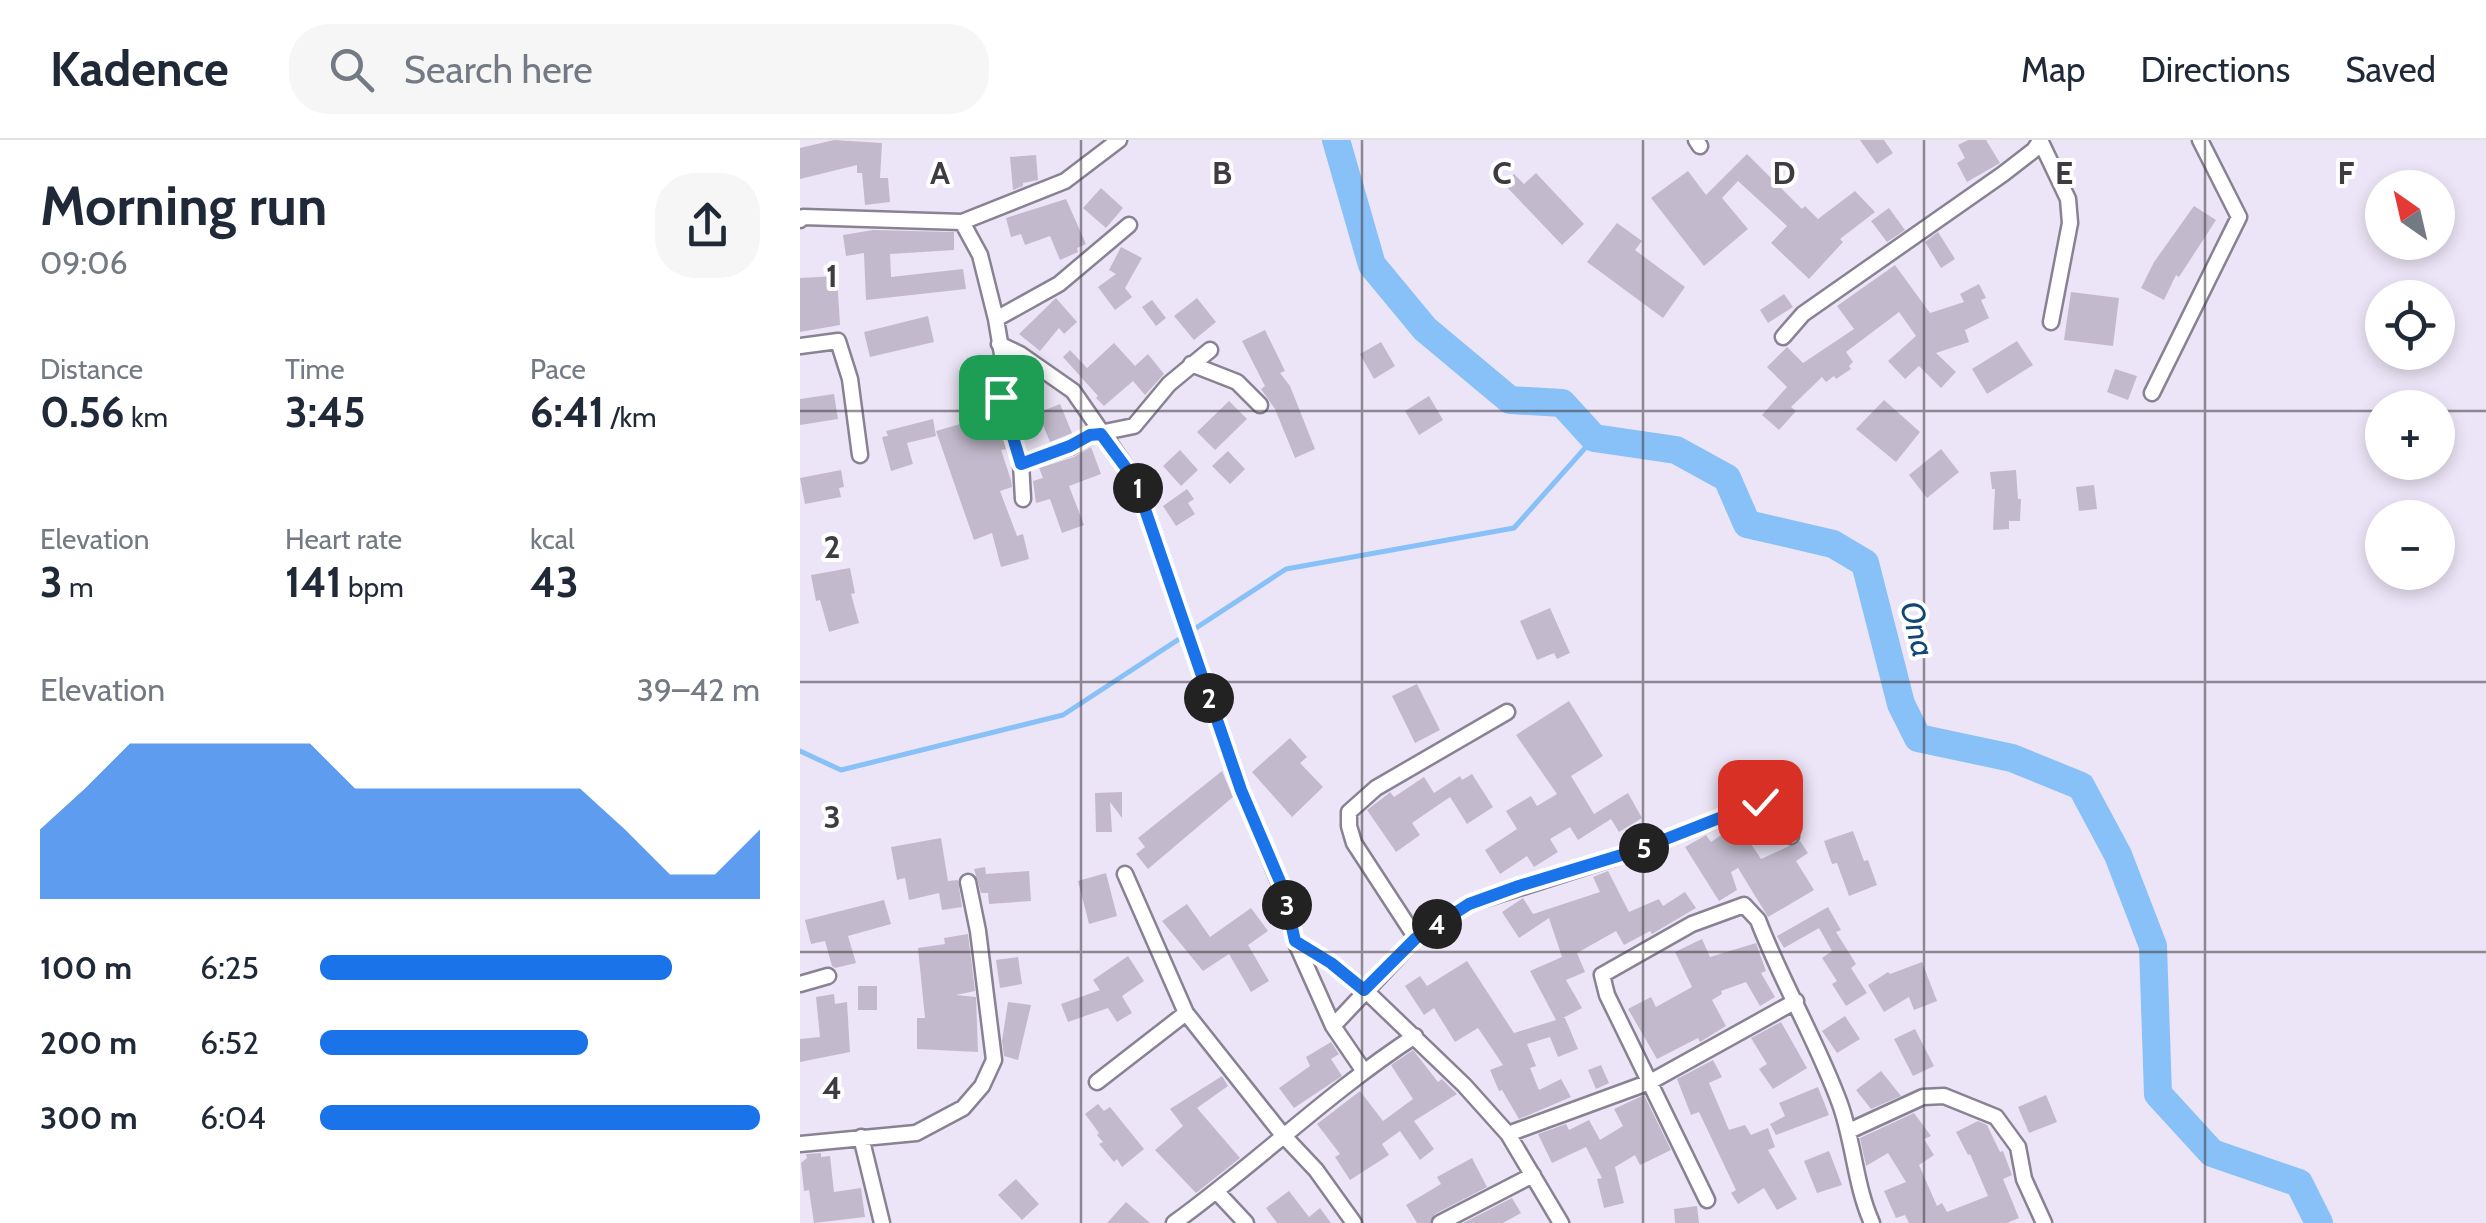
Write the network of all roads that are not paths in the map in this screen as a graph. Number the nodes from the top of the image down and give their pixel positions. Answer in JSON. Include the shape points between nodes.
{"nodes":[{"id":1,"x":1119,"y":140,"type":"edge"},
{"id":2,"x":2200,"y":140,"type":"edge"},
{"id":3,"x":2040,"y":141,"type":"edge"},
{"id":4,"x":801,"y":217,"type":"edge"},
{"id":5,"x":962,"y":222,"type":"junction"},
{"id":6,"x":1129,"y":224,"type":"dead end"},
{"id":7,"x":996,"y":319,"type":"junction"},
{"id":8,"x":2051,"y":322,"type":"dead end"},
{"id":9,"x":1784,"y":337,"type":"dead end"},
{"id":10,"x":999,"y":344,"type":"junction"},
{"id":11,"x":800,"y":346,"type":"edge"},
{"id":12,"x":1210,"y":350,"type":"dead end"},
{"id":13,"x":1191,"y":364,"type":"junction"},
{"id":14,"x":2152,"y":393,"type":"dead end"},
{"id":15,"x":1260,"y":405,"type":"dead end"},
{"id":16,"x":1101,"y":434,"type":"junction"},
{"id":17,"x":860,"y":455,"type":"dead end"},
{"id":18,"x":1021,"y":464,"type":"junction"},
{"id":19,"x":1023,"y":499,"type":"dead end"},
{"id":20,"x":1507,"y":712,"type":"dead end"},
{"id":21,"x":1791,"y":836,"type":"dead end"},
{"id":22,"x":1126,"y":874,"type":"dead end"},
{"id":23,"x":968,"y":882,"type":"dead end"},
{"id":24,"x":1416,"y":938,"type":"junction"},
{"id":25,"x":1295,"y":941,"type":"junction"},
{"id":26,"x":828,"y":976,"type":"dead end"},
{"id":27,"x":800,"y":984,"type":"edge"},
{"id":28,"x":1364,"y":990,"type":"junction"},
{"id":29,"x":1796,"y":1002,"type":"junction"},
{"id":30,"x":1186,"y":1014,"type":"junction"},
{"id":31,"x":1333,"y":1026,"type":"junction"},
{"id":32,"x":1415,"y":1036,"type":"junction"},
{"id":33,"x":1364,"y":1070,"type":"junction"},
{"id":34,"x":1098,"y":1082,"type":"dead end"},
{"id":35,"x":1650,"y":1082,"type":"junction"},
{"id":36,"x":1849,"y":1131,"type":"junction"},
{"id":37,"x":1282,"y":1134,"type":"junction"},
{"id":38,"x":1508,"y":1134,"type":"junction"},
{"id":39,"x":860,"y":1137,"type":"junction"},
{"id":40,"x":800,"y":1144,"type":"edge"},
{"id":41,"x":1533,"y":1175,"type":"junction"},
{"id":42,"x":1218,"y":1192,"type":"junction"},
{"id":43,"x":1707,"y":1200,"type":"dead end"},
{"id":44,"x":1869,"y":1222,"type":"edge"},
{"id":45,"x":882,"y":1223,"type":"edge"},
{"id":46,"x":1174,"y":1223,"type":"edge"},
{"id":47,"x":1246,"y":1223,"type":"edge"},
{"id":48,"x":1354,"y":1223,"type":"edge"},
{"id":49,"x":1440,"y":1223,"type":"edge"},
{"id":50,"x":1561,"y":1223,"type":"edge"},
{"id":51,"x":2044,"y":1223,"type":"edge"}],
"edges":[{"from":1,"to":5,"type":"street","via":[[1065,181]]},
{"from":2,"to":14,"type":"street","via":[[2239,216]]},
{"from":3,"to":8,"type":"street","via":[[2068,198],[2070,224]]},
{"from":3,"to":9,"type":"street","via":[[1803,314]]},
{"from":4,"to":5,"type":"street"},
{"from":5,"to":7,"type":"street","via":[[980,255]]},
{"from":6,"to":7,"type":"street","via":[[1059,284]]},
{"from":7,"to":10,"type":"street"},
{"from":10,"to":16,"type":"street","via":[[1073,392]]},
{"from":10,"to":18,"type":"street","via":[[1006,378],[1001,397]]},
{"from":11,"to":17,"type":"street","via":[[838,341]]},
{"from":12,"to":13,"type":"street"},
{"from":13,"to":15,"type":"street","via":[[1236,382]]},
{"from":13,"to":16,"type":"street","via":[[1134,426]]},
{"from":16,"to":18,"type":"street"},
{"from":16,"to":25,"type":"street","via":[[1135,480],[1241,790],[1284,891]]},
{"from":18,"to":19,"type":"street"},
{"from":20,"to":24,"type":"street","via":[[1376,788],[1350,812],[1354,842]]},
{"from":21,"to":24,"type":"street","via":[[1787,824],[1760,802],[1469,904]]},
{"from":22,"to":30,"type":"street"},
{"from":23,"to":39,"type":"street","via":[[994,1060],[963,1108],[940,1122],[916,1133]]},
{"from":24,"to":28,"type":"street"},
{"from":25,"to":28,"type":"street"},
{"from":25,"to":31,"type":"street"},
{"from":26,"to":27,"type":"street"},
{"from":28,"to":31,"type":"street"},
{"from":28,"to":32,"type":"street"},
{"from":29,"to":35,"type":"street"},
{"from":29,"to":35,"type":"street","via":[[1758,920],[1744,905],[1692,924],[1602,975]]},
{"from":29,"to":36,"type":"street"},
{"from":30,"to":34,"type":"street"},
{"from":30,"to":37,"type":"street"},
{"from":31,"to":33,"type":"street"},
{"from":32,"to":33,"type":"street"},
{"from":32,"to":38,"type":"street"},
{"from":33,"to":37,"type":"street"},
{"from":35,"to":38,"type":"street"},
{"from":35,"to":43,"type":"street"},
{"from":36,"to":44,"type":"street"},
{"from":36,"to":51,"type":"street","via":[[1922,1096],[1944,1096],[1996,1116],[2018,1148]]},
{"from":37,"to":42,"type":"street"},
{"from":37,"to":48,"type":"street"},
{"from":38,"to":41,"type":"street"},
{"from":39,"to":40,"type":"street"},
{"from":39,"to":45,"type":"street"},
{"from":41,"to":49,"type":"street"},
{"from":41,"to":50,"type":"street"},
{"from":42,"to":46,"type":"street"},
{"from":42,"to":47,"type":"street"}]}
